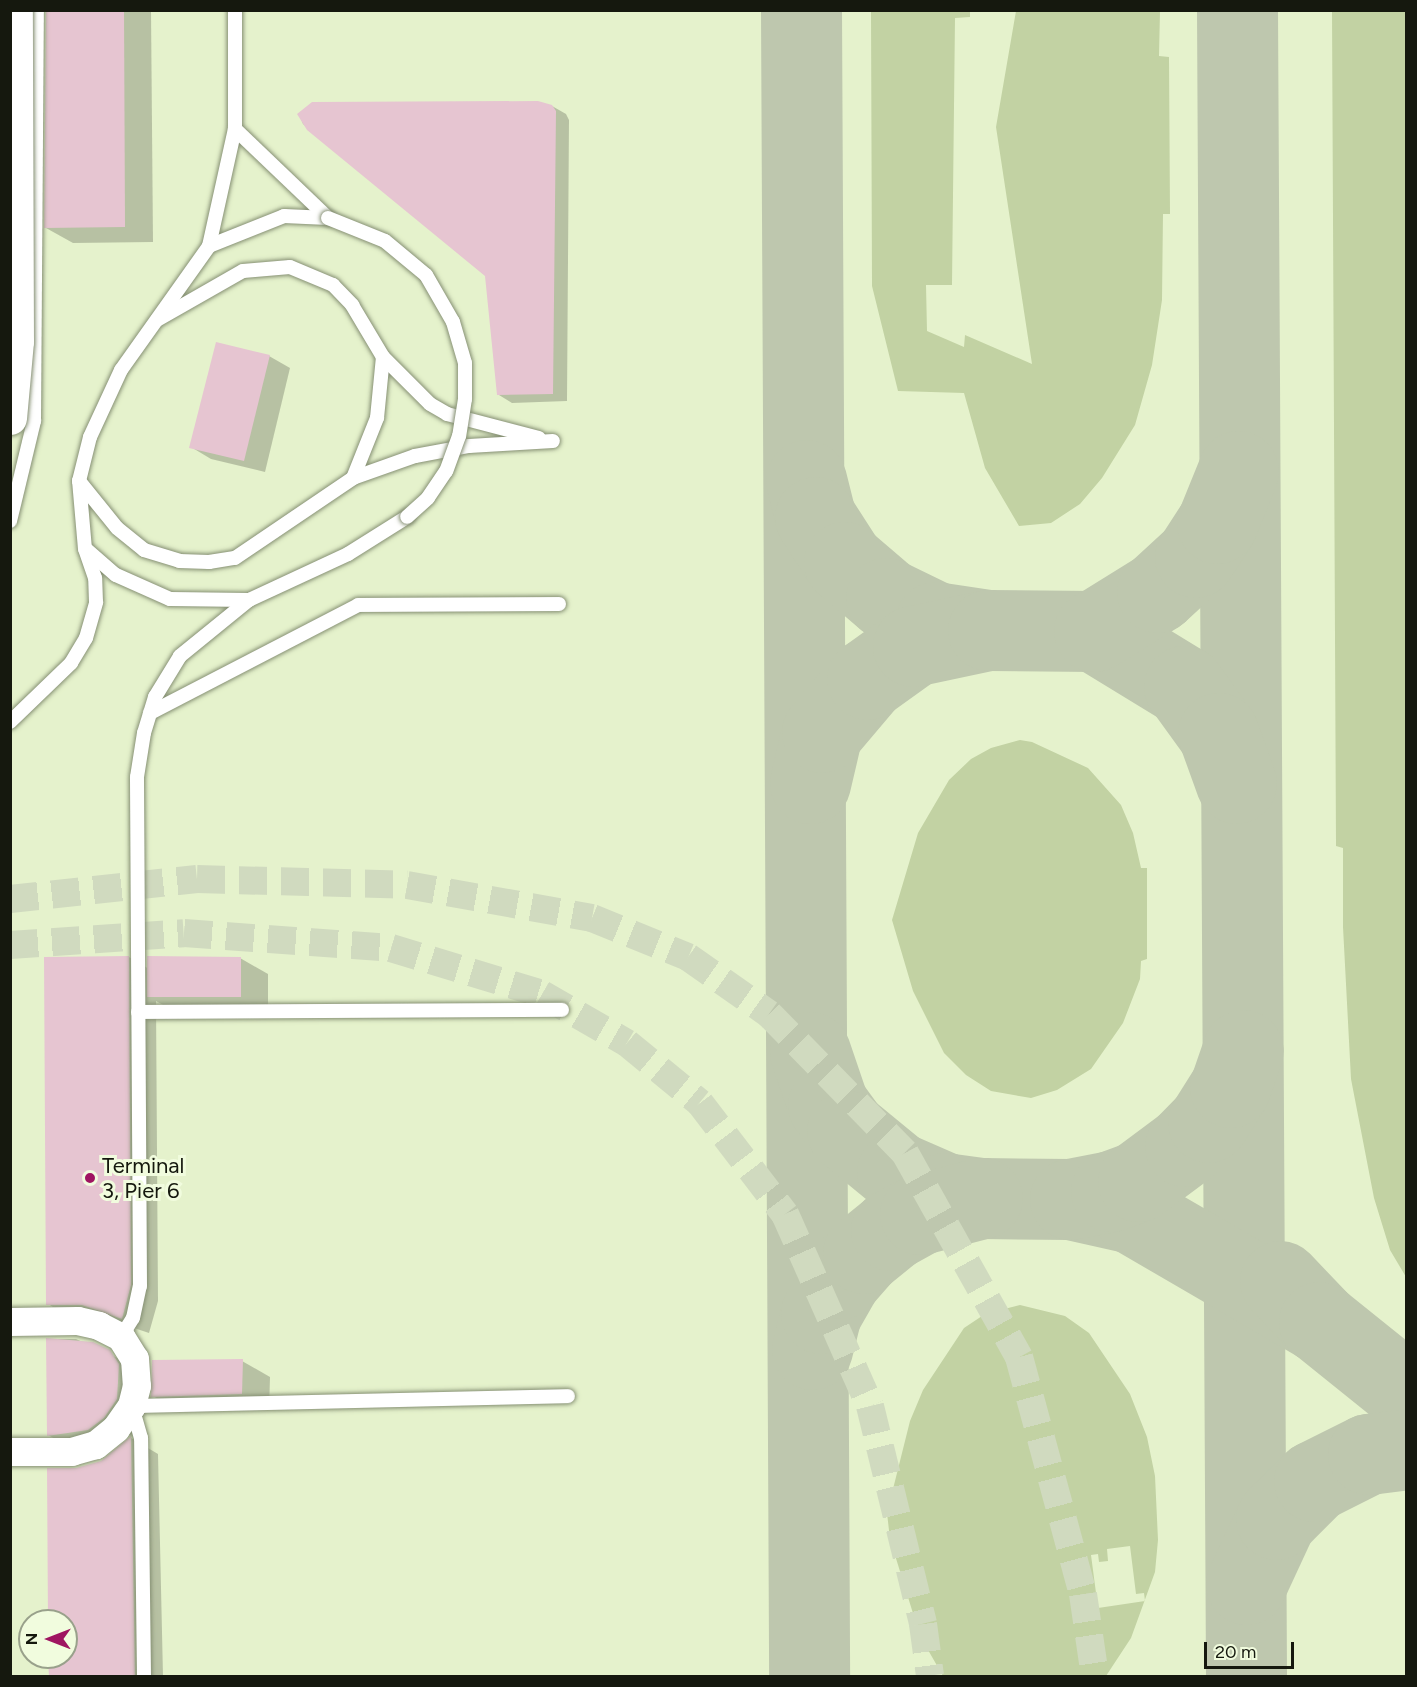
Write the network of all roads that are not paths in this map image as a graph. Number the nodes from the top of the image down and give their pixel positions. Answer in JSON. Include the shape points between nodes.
{"nodes":[{"id":1,"x":16,"y":10,"type":"edge"},
{"id":2,"x":37,"y":10,"type":"edge"},
{"id":3,"x":235,"y":10,"type":"edge"},
{"id":4,"x":13,"y":96,"type":"edge"},
{"id":5,"x":235,"y":129,"type":"junction"},
{"id":6,"x":10,"y":172,"type":"edge"},
{"id":7,"x":328,"y":218,"type":"junction"},
{"id":8,"x":209,"y":246,"type":"junction"},
{"id":9,"x":17,"y":268,"type":"edge"},
{"id":10,"x":151,"y":324,"type":"junction"},
{"id":11,"x":383,"y":357,"type":"junction"},
{"id":12,"x":10,"y":418,"type":"edge"},
{"id":13,"x":353,"y":478,"type":"junction"},
{"id":14,"x":79,"y":481,"type":"junction"},
{"id":15,"x":10,"y":521,"type":"edge"},
{"id":16,"x":86,"y":549,"type":"junction"},
{"id":17,"x":249,"y":600,"type":"junction"},
{"id":18,"x":559,"y":604,"type":"dead end"},
{"id":19,"x":150,"y":713,"type":"junction"},
{"id":20,"x":10,"y":722,"type":"edge"},
{"id":21,"x":562,"y":1010,"type":"dead end"},
{"id":22,"x":138,"y":1012,"type":"junction"},
{"id":23,"x":10,"y":1322,"type":"edge"},
{"id":24,"x":121,"y":1337,"type":"junction"},
{"id":25,"x":568,"y":1396,"type":"dead end"},
{"id":26,"x":132,"y":1406,"type":"junction"},
{"id":27,"x":10,"y":1452,"type":"edge"},
{"id":28,"x":144,"y":1677,"type":"edge"}],
"edges":[{"from":1,"to":4,"type":"street","bridge":true},
{"from":2,"to":9,"type":"lane","via":[[35,173]]},
{"from":3,"to":5,"type":"lane"},
{"from":4,"to":9,"type":"street","bridge":true},
{"from":5,"to":7,"type":"lane"},
{"from":5,"to":8,"type":"lane"},
{"from":6,"to":9,"type":"lane","bridge":true},
{"from":7,"to":8,"type":"lane","via":[[284,216]]},
{"from":7,"to":17,"type":"lane","bridge":true,"via":[[385,242],[426,275],[453,322],[465,363],[459,436],[446,471],[428,498],[407,517],[348,554]]},
{"from":8,"to":10,"type":"lane"},
{"from":9,"to":12,"type":"street","bridge":true,"via":[[16,385]]},
{"from":9,"to":15,"type":"lane","via":[[34,421]]},
{"from":10,"to":11,"type":"lane","via":[[243,270],[290,267],[333,285],[352,305]]},
{"from":10,"to":14,"type":"lane","via":[[121,370],[90,437]]},
{"from":11,"to":13,"type":"lane","via":[[377,418]]},
{"from":11,"to":13,"type":"lane","via":[[409,386],[447,414],[553,441],[430,452]]},
{"from":13,"to":14,"type":"lane","via":[[235,558],[208,562],[179,561],[144,550],[117,528]]},
{"from":14,"to":16,"type":"lane"},
{"from":16,"to":17,"type":"lane","via":[[116,574],[171,599]]},
{"from":16,"to":20,"type":"lane","via":[[95,578],[96,602],[86,638],[71,663]]},
{"from":17,"to":19,"type":"lane","via":[[180,656]]},
{"from":18,"to":19,"type":"lane","via":[[358,605]]},
{"from":19,"to":22,"type":"lane","via":[[137,777]]},
{"from":21,"to":22,"type":"lane"},
{"from":22,"to":24,"type":"lane","via":[[140,1286],[134,1318]]},
{"from":23,"to":24,"type":"street","via":[[78,1321]]},
{"from":24,"to":26,"type":"street","via":[[135,1359],[137,1386]]},
{"from":25,"to":26,"type":"lane"},
{"from":26,"to":27,"type":"street","via":[[116,1429],[96,1445],[72,1452]]},
{"from":26,"to":28,"type":"lane","via":[[141,1438]]}]}
